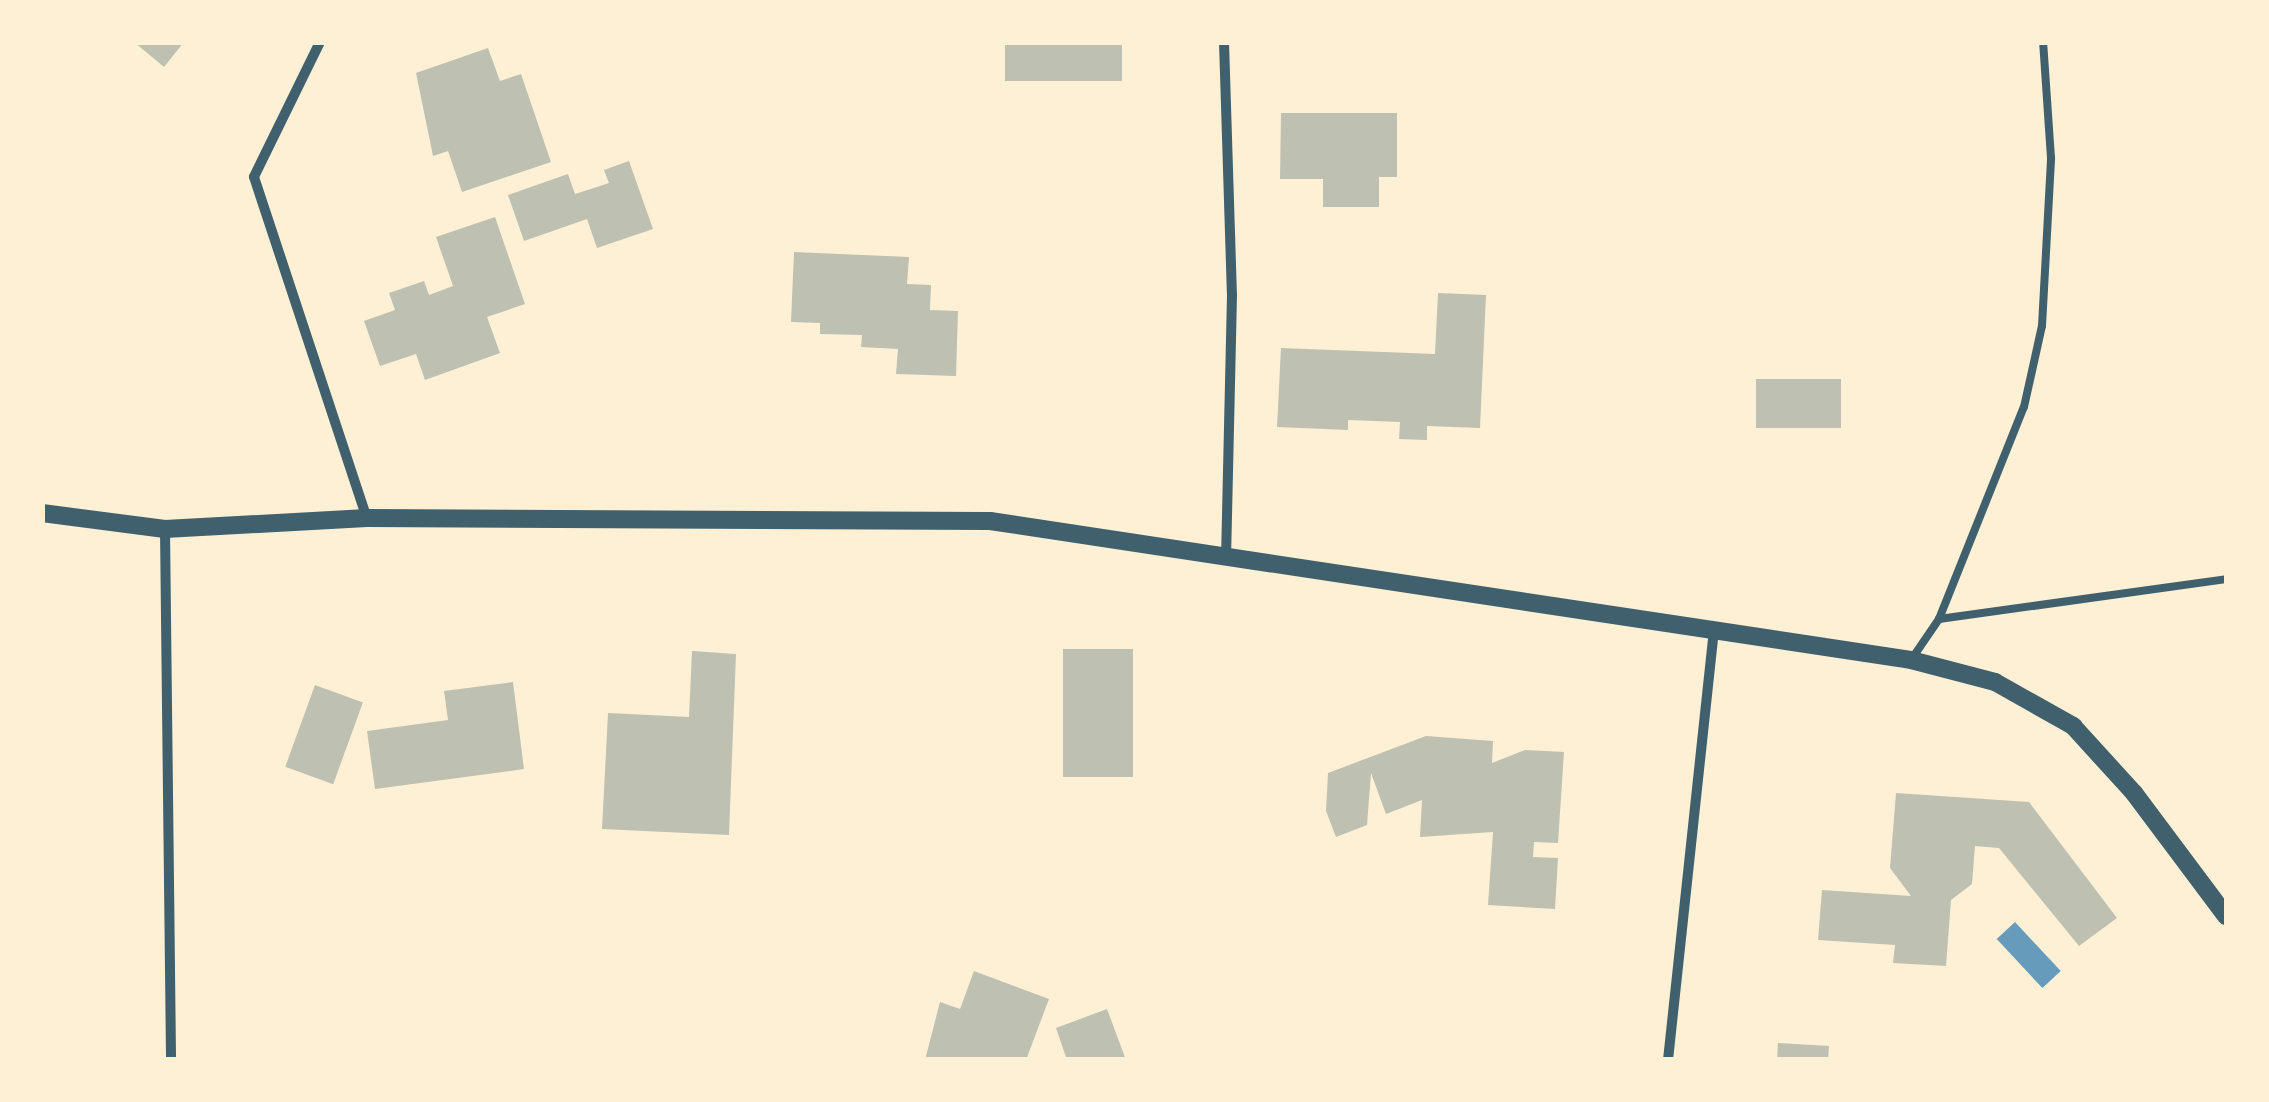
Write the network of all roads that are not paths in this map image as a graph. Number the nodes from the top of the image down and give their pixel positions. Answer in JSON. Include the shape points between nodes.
{"nodes":[{"id":1,"x":320,"y":42,"type":"edge"},
{"id":2,"x":1224,"y":42,"type":"edge"},
{"id":3,"x":2042,"y":42,"type":"edge"},
{"id":4,"x":42,"y":514,"type":"edge"},
{"id":5,"x":367,"y":518,"type":"junction"},
{"id":6,"x":166,"y":529,"type":"junction"},
{"id":7,"x":1226,"y":558,"type":"junction"},
{"id":8,"x":2226,"y":579,"type":"edge"},
{"id":9,"x":1939,"y":619,"type":"junction"},
{"id":10,"x":1714,"y":630,"type":"junction"},
{"id":11,"x":1911,"y":660,"type":"junction"},
{"id":12,"x":2226,"y":916,"type":"edge"},
{"id":13,"x":171,"y":1060,"type":"edge"},
{"id":14,"x":1668,"y":1060,"type":"edge"}],
"edges":[{"from":1,"to":5,"type":"street","via":[[254,177]]},
{"from":2,"to":7,"type":"street","via":[[1232,295]]},
{"from":3,"to":9,"type":"lane","via":[[2051,158],[2042,326],[2024,407]]},
{"from":4,"to":6,"type":"street"},
{"from":5,"to":6,"type":"street"},
{"from":5,"to":7,"type":"street","via":[[990,521]]},
{"from":6,"to":13,"type":"street"},
{"from":7,"to":10,"type":"street"},
{"from":8,"to":9,"type":"lane"},
{"from":9,"to":11,"type":"lane"},
{"from":10,"to":11,"type":"street"},
{"from":10,"to":14,"type":"street"},
{"from":11,"to":12,"type":"street","via":[[1995,682],[2073,726],[2134,793]]}]}
